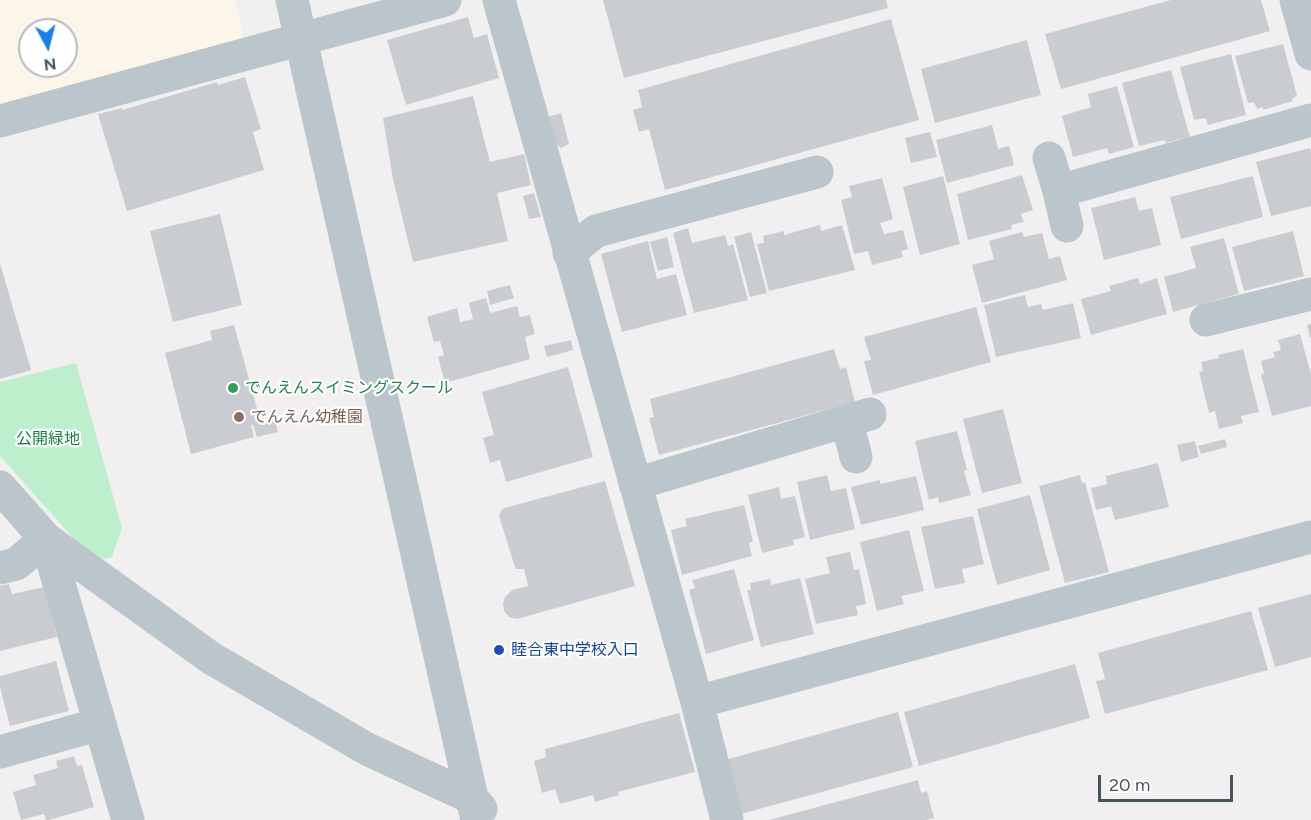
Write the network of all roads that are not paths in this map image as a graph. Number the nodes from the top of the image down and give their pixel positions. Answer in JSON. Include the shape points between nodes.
{"nodes":[{"id":1,"x":292,"y":0,"type":"edge"},
{"id":2,"x":445,"y":0,"type":"edge"},
{"id":3,"x":499,"y":0,"type":"edge"},
{"id":4,"x":1296,"y":0,"type":"edge"},
{"id":5,"x":302,"y":39,"type":"junction"},
{"id":6,"x":1311,"y":54,"type":"edge"},
{"id":7,"x":1311,"y":120,"type":"edge"},
{"id":8,"x":0,"y":121,"type":"edge"},
{"id":9,"x":1049,"y":158,"type":"dead end"},
{"id":10,"x":817,"y":172,"type":"dead end"},
{"id":11,"x":1059,"y":191,"type":"junction"},
{"id":12,"x":1068,"y":226,"type":"dead end"},
{"id":13,"x":569,"y":253,"type":"junction"},
{"id":14,"x":1311,"y":294,"type":"edge"},
{"id":15,"x":1206,"y":320,"type":"dead end"},
{"id":16,"x":856,"y":457,"type":"dead end"},
{"id":17,"x":635,"y":484,"type":"junction"},
{"id":18,"x":0,"y":487,"type":"edge"},
{"id":19,"x":1311,"y":537,"type":"edge"},
{"id":20,"x":46,"y":539,"type":"junction"},
{"id":21,"x":0,"y":568,"type":"edge"},
{"id":22,"x":697,"y":702,"type":"junction"},
{"id":23,"x":100,"y":724,"type":"junction"},
{"id":24,"x":0,"y":752,"type":"edge"},
{"id":25,"x":480,"y":813,"type":"edge"},
{"id":26,"x":128,"y":820,"type":"edge"},
{"id":27,"x":727,"y":820,"type":"edge"}],
"edges":[{"from":1,"to":5,"type":"street"},
{"from":2,"to":5,"type":"street"},
{"from":3,"to":13,"type":"street"},
{"from":4,"to":6,"type":"street"},
{"from":5,"to":8,"type":"street"},
{"from":5,"to":25,"type":"street"},
{"from":7,"to":11,"type":"street"},
{"from":9,"to":11,"type":"street"},
{"from":10,"to":13,"type":"street","via":[[596,231]]},
{"from":11,"to":12,"type":"street"},
{"from":13,"to":17,"type":"street"},
{"from":14,"to":15,"type":"street"},
{"from":16,"to":17,"type":"street","via":[[858,418]]},
{"from":17,"to":22,"type":"street"},
{"from":18,"to":20,"type":"street"},
{"from":19,"to":22,"type":"street"},
{"from":20,"to":21,"type":"street","via":[[15,564]]},
{"from":20,"to":23,"type":"street"},
{"from":20,"to":25,"type":"street","via":[[211,658]]},
{"from":22,"to":27,"type":"street"},
{"from":23,"to":24,"type":"street"},
{"from":23,"to":26,"type":"street"}]}
